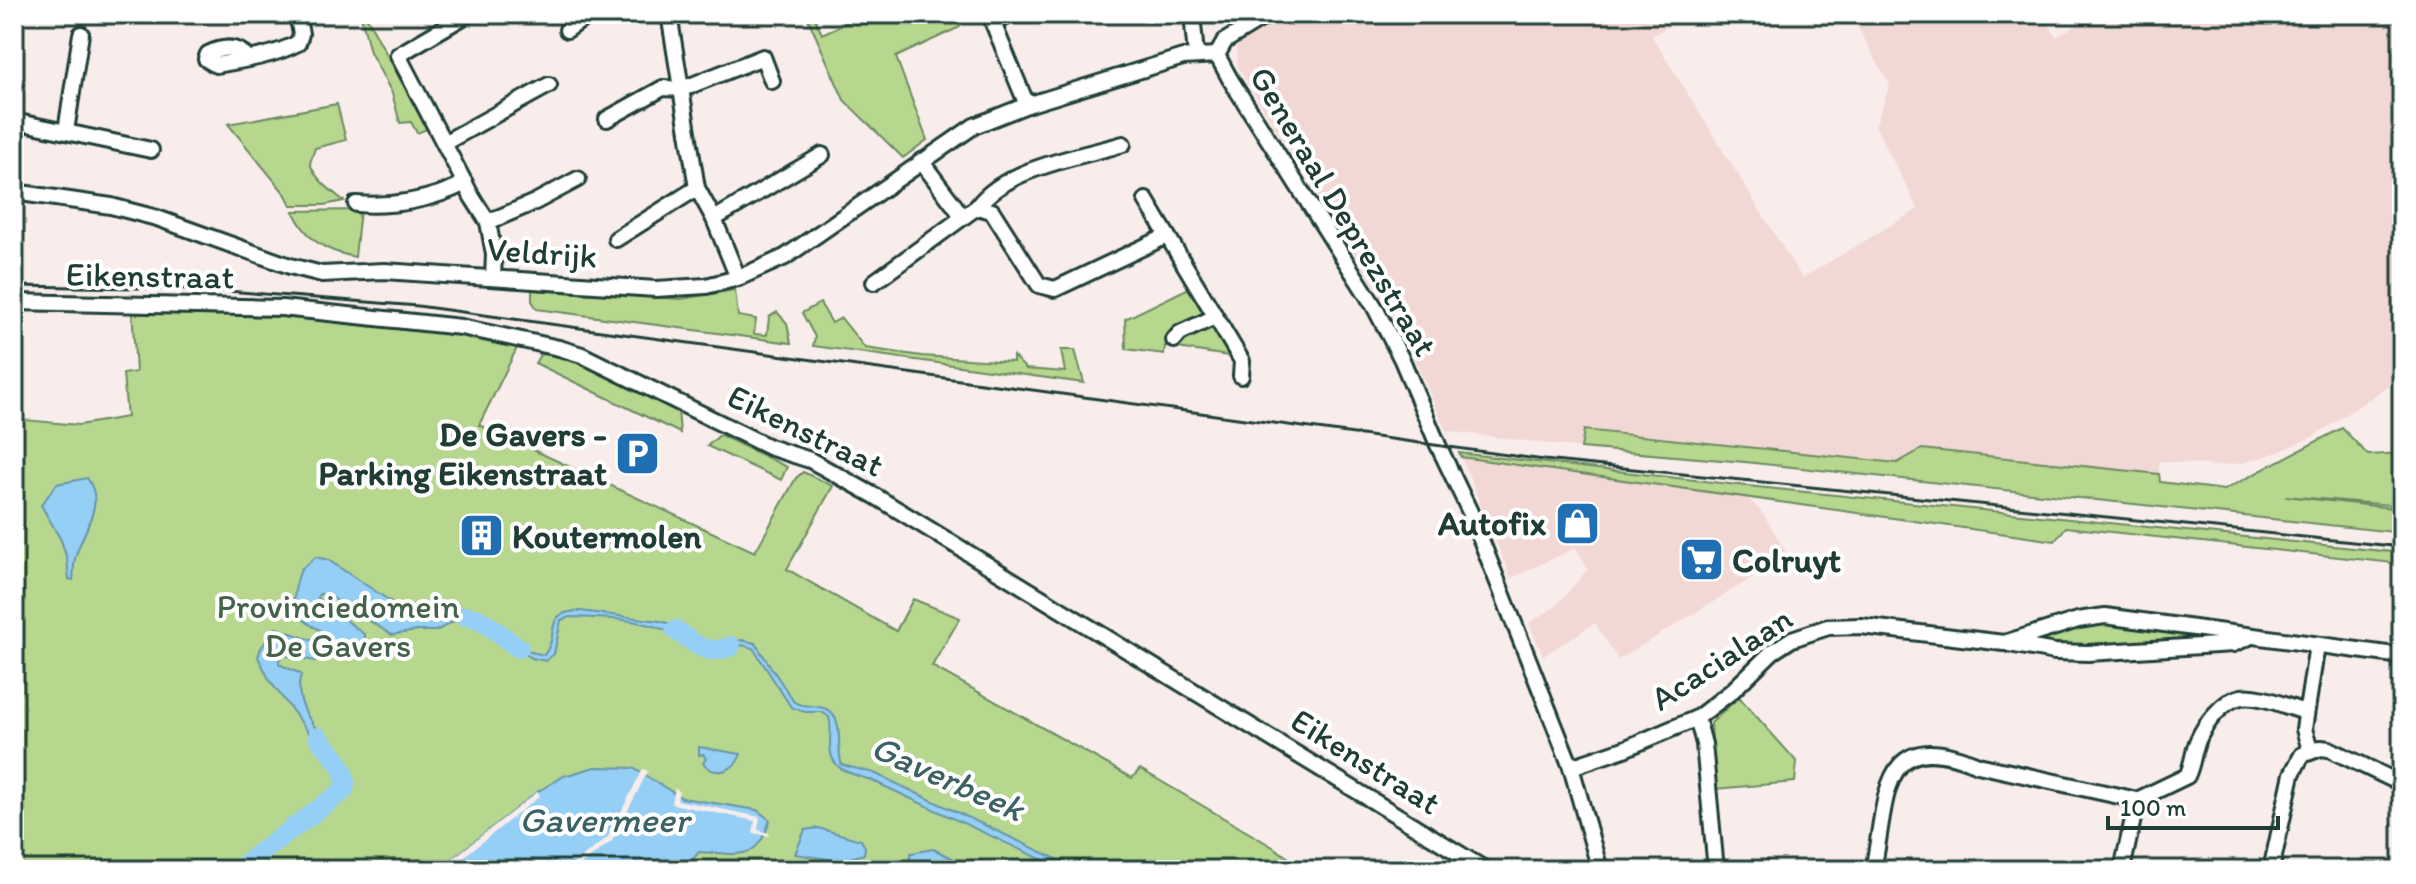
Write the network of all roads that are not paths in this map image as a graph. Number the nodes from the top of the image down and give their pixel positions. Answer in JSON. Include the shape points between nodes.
{"nodes":[{"id":1,"x":297,"y":14,"type":"edge"},
{"id":2,"x":468,"y":14,"type":"edge"},
{"id":3,"x":590,"y":14,"type":"edge"},
{"id":4,"x":669,"y":14,"type":"edge"},
{"id":5,"x":1012,"y":14,"type":"edge"},
{"id":6,"x":1192,"y":14,"type":"edge"},
{"id":7,"x":1269,"y":14,"type":"edge"},
{"id":8,"x":567,"y":30,"type":"dead end"},
{"id":9,"x":81,"y":34,"type":"dead end"},
{"id":10,"x":1196,"y":55,"type":"junction"},
{"id":11,"x":1217,"y":55,"type":"junction"},
{"id":12,"x":249,"y":59,"type":"dead end"},
{"id":13,"x":772,"y":81,"type":"dead end"},
{"id":14,"x":549,"y":85,"type":"dead end"},
{"id":15,"x":682,"y":89,"type":"junction"},
{"id":16,"x":1027,"y":105,"type":"junction"},
{"id":17,"x":607,"y":119,"type":"dead end"},
{"id":18,"x":14,"y":121,"type":"edge"},
{"id":19,"x":66,"y":131,"type":"junction"},
{"id":20,"x":444,"y":143,"type":"junction"},
{"id":21,"x":1123,"y":144,"type":"dead end"},
{"id":22,"x":151,"y":150,"type":"dead end"},
{"id":23,"x":822,"y":155,"type":"dead end"},
{"id":24,"x":921,"y":161,"type":"junction"},
{"id":25,"x":578,"y":179,"type":"dead end"},
{"id":26,"x":465,"y":183,"type":"junction"},
{"id":27,"x":697,"y":188,"type":"junction"},
{"id":28,"x":14,"y":192,"type":"edge"},
{"id":29,"x":1146,"y":200,"type":"dead end"},
{"id":30,"x":356,"y":204,"type":"dead end"},
{"id":31,"x":977,"y":207,"type":"junction"},
{"id":32,"x":963,"y":217,"type":"junction"},
{"id":33,"x":714,"y":219,"type":"junction"},
{"id":34,"x":488,"y":222,"type":"junction"},
{"id":35,"x":1167,"y":236,"type":"junction"},
{"id":36,"x":616,"y":239,"type":"dead end"},
{"id":37,"x":493,"y":278,"type":"junction"},
{"id":38,"x":738,"y":278,"type":"junction"},
{"id":39,"x":874,"y":282,"type":"dead end"},
{"id":40,"x":14,"y":302,"type":"edge"},
{"id":41,"x":1215,"y":317,"type":"junction"},
{"id":42,"x":1174,"y":340,"type":"dead end"},
{"id":43,"x":1241,"y":376,"type":"dead end"},
{"id":44,"x":2253,"y":636,"type":"junction"},
{"id":45,"x":2004,"y":643,"type":"junction"},
{"id":46,"x":2317,"y":645,"type":"junction"},
{"id":47,"x":2402,"y":656,"type":"edge"},
{"id":48,"x":2306,"y":715,"type":"junction"},
{"id":49,"x":1697,"y":718,"type":"junction"},
{"id":50,"x":2310,"y":750,"type":"junction"},
{"id":51,"x":1571,"y":767,"type":"junction"},
{"id":52,"x":2402,"y":784,"type":"edge"},
{"id":53,"x":2137,"y":800,"type":"junction"},
{"id":54,"x":1486,"y":870,"type":"edge"},
{"id":55,"x":1600,"y":870,"type":"edge"},
{"id":56,"x":1716,"y":870,"type":"edge"},
{"id":57,"x":1873,"y":870,"type":"edge"},
{"id":58,"x":2122,"y":870,"type":"edge"},
{"id":59,"x":2271,"y":870,"type":"edge"}],
"edges":[{"from":1,"to":12,"type":"street","via":[[298,43]]},
{"from":2,"to":20,"type":"street","via":[[398,55]]},
{"from":3,"to":8,"type":"street"},
{"from":4,"to":15,"type":"street"},
{"from":5,"to":16,"type":"street","via":[[993,23]]},
{"from":6,"to":10,"type":"street"},
{"from":7,"to":11,"type":"street","via":[[1225,41]]},
{"from":9,"to":19,"type":"street"},
{"from":10,"to":11,"type":"street","name":"Veldrijk"},
{"from":10,"to":16,"type":"street","name":"Veldrijk"},
{"from":11,"to":51,"type":"street","name":"Generaal Deprezstraat","via":[[1374,306],[1402,360],[1464,498]]},
{"from":13,"to":15,"type":"street","via":[[763,57]]},
{"from":14,"to":20,"type":"street"},
{"from":15,"to":17,"type":"street","via":[[663,88]]},
{"from":15,"to":27,"type":"street"},
{"from":16,"to":24,"type":"street","name":"Veldrijk","via":[[974,126]]},
{"from":18,"to":19,"type":"street"},
{"from":19,"to":22,"type":"street"},
{"from":20,"to":26,"type":"street"},
{"from":21,"to":31,"type":"street","via":[[1018,176],[986,195]]},
{"from":23,"to":33,"type":"street"},
{"from":24,"to":32,"type":"street"},
{"from":24,"to":38,"type":"street","name":"Veldrijk","via":[[802,246]]},
{"from":25,"to":34,"type":"street"},
{"from":26,"to":30,"type":"street","via":[[397,204]]},
{"from":26,"to":34,"type":"street"},
{"from":27,"to":33,"type":"street"},
{"from":27,"to":36,"type":"street"},
{"from":28,"to":37,"type":"street","name":"Veldrijk","via":[[157,218],[322,274],[384,271]]},
{"from":29,"to":35,"type":"street"},
{"from":31,"to":32,"type":"street"},
{"from":31,"to":35,"type":"street","via":[[992,211],[1039,285],[1047,289]]},
{"from":32,"to":39,"type":"street"},
{"from":33,"to":38,"type":"street"},
{"from":34,"to":37,"type":"street"},
{"from":35,"to":41,"type":"street"},
{"from":37,"to":38,"type":"street","name":"Veldrijk","via":[[656,289]]},
{"from":40,"to":54,"type":"street","name":"Eikenstraat","via":[[282,308],[461,327],[582,355],[769,447],[810,460],[875,496]]},
{"from":41,"to":42,"type":"street"},
{"from":41,"to":43,"type":"street","via":[[1242,361]]},
{"from":44,"to":45,"type":"street","name":"Acacialaan","via":[[2233,644],[2088,653]]},
{"from":44,"to":45,"type":"street","name":"Acacialaan","via":[[2105,616]]},
{"from":44,"to":46,"type":"street","name":"Acacialaan"},
{"from":45,"to":49,"type":"street","name":"Acacialaan","via":[[1828,627],[1772,652]]},
{"from":46,"to":47,"type":"street","name":"Acacialaan"},
{"from":46,"to":48,"type":"street"},
{"from":48,"to":50,"type":"street"},
{"from":48,"to":53,"type":"street","via":[[2240,697],[2206,726],[2187,776]]},
{"from":49,"to":51,"type":"street","name":"Acacialaan"},
{"from":49,"to":56,"type":"street"},
{"from":50,"to":52,"type":"street","via":[[2329,749]]},
{"from":50,"to":59,"type":"street","via":[[2292,774]]},
{"from":51,"to":55,"type":"street","name":"Generaal Deprezstraat"},
{"from":53,"to":57,"type":"street","via":[[1945,754],[1919,753],[1900,764],[1890,783]]},
{"from":53,"to":58,"type":"street"}]}
